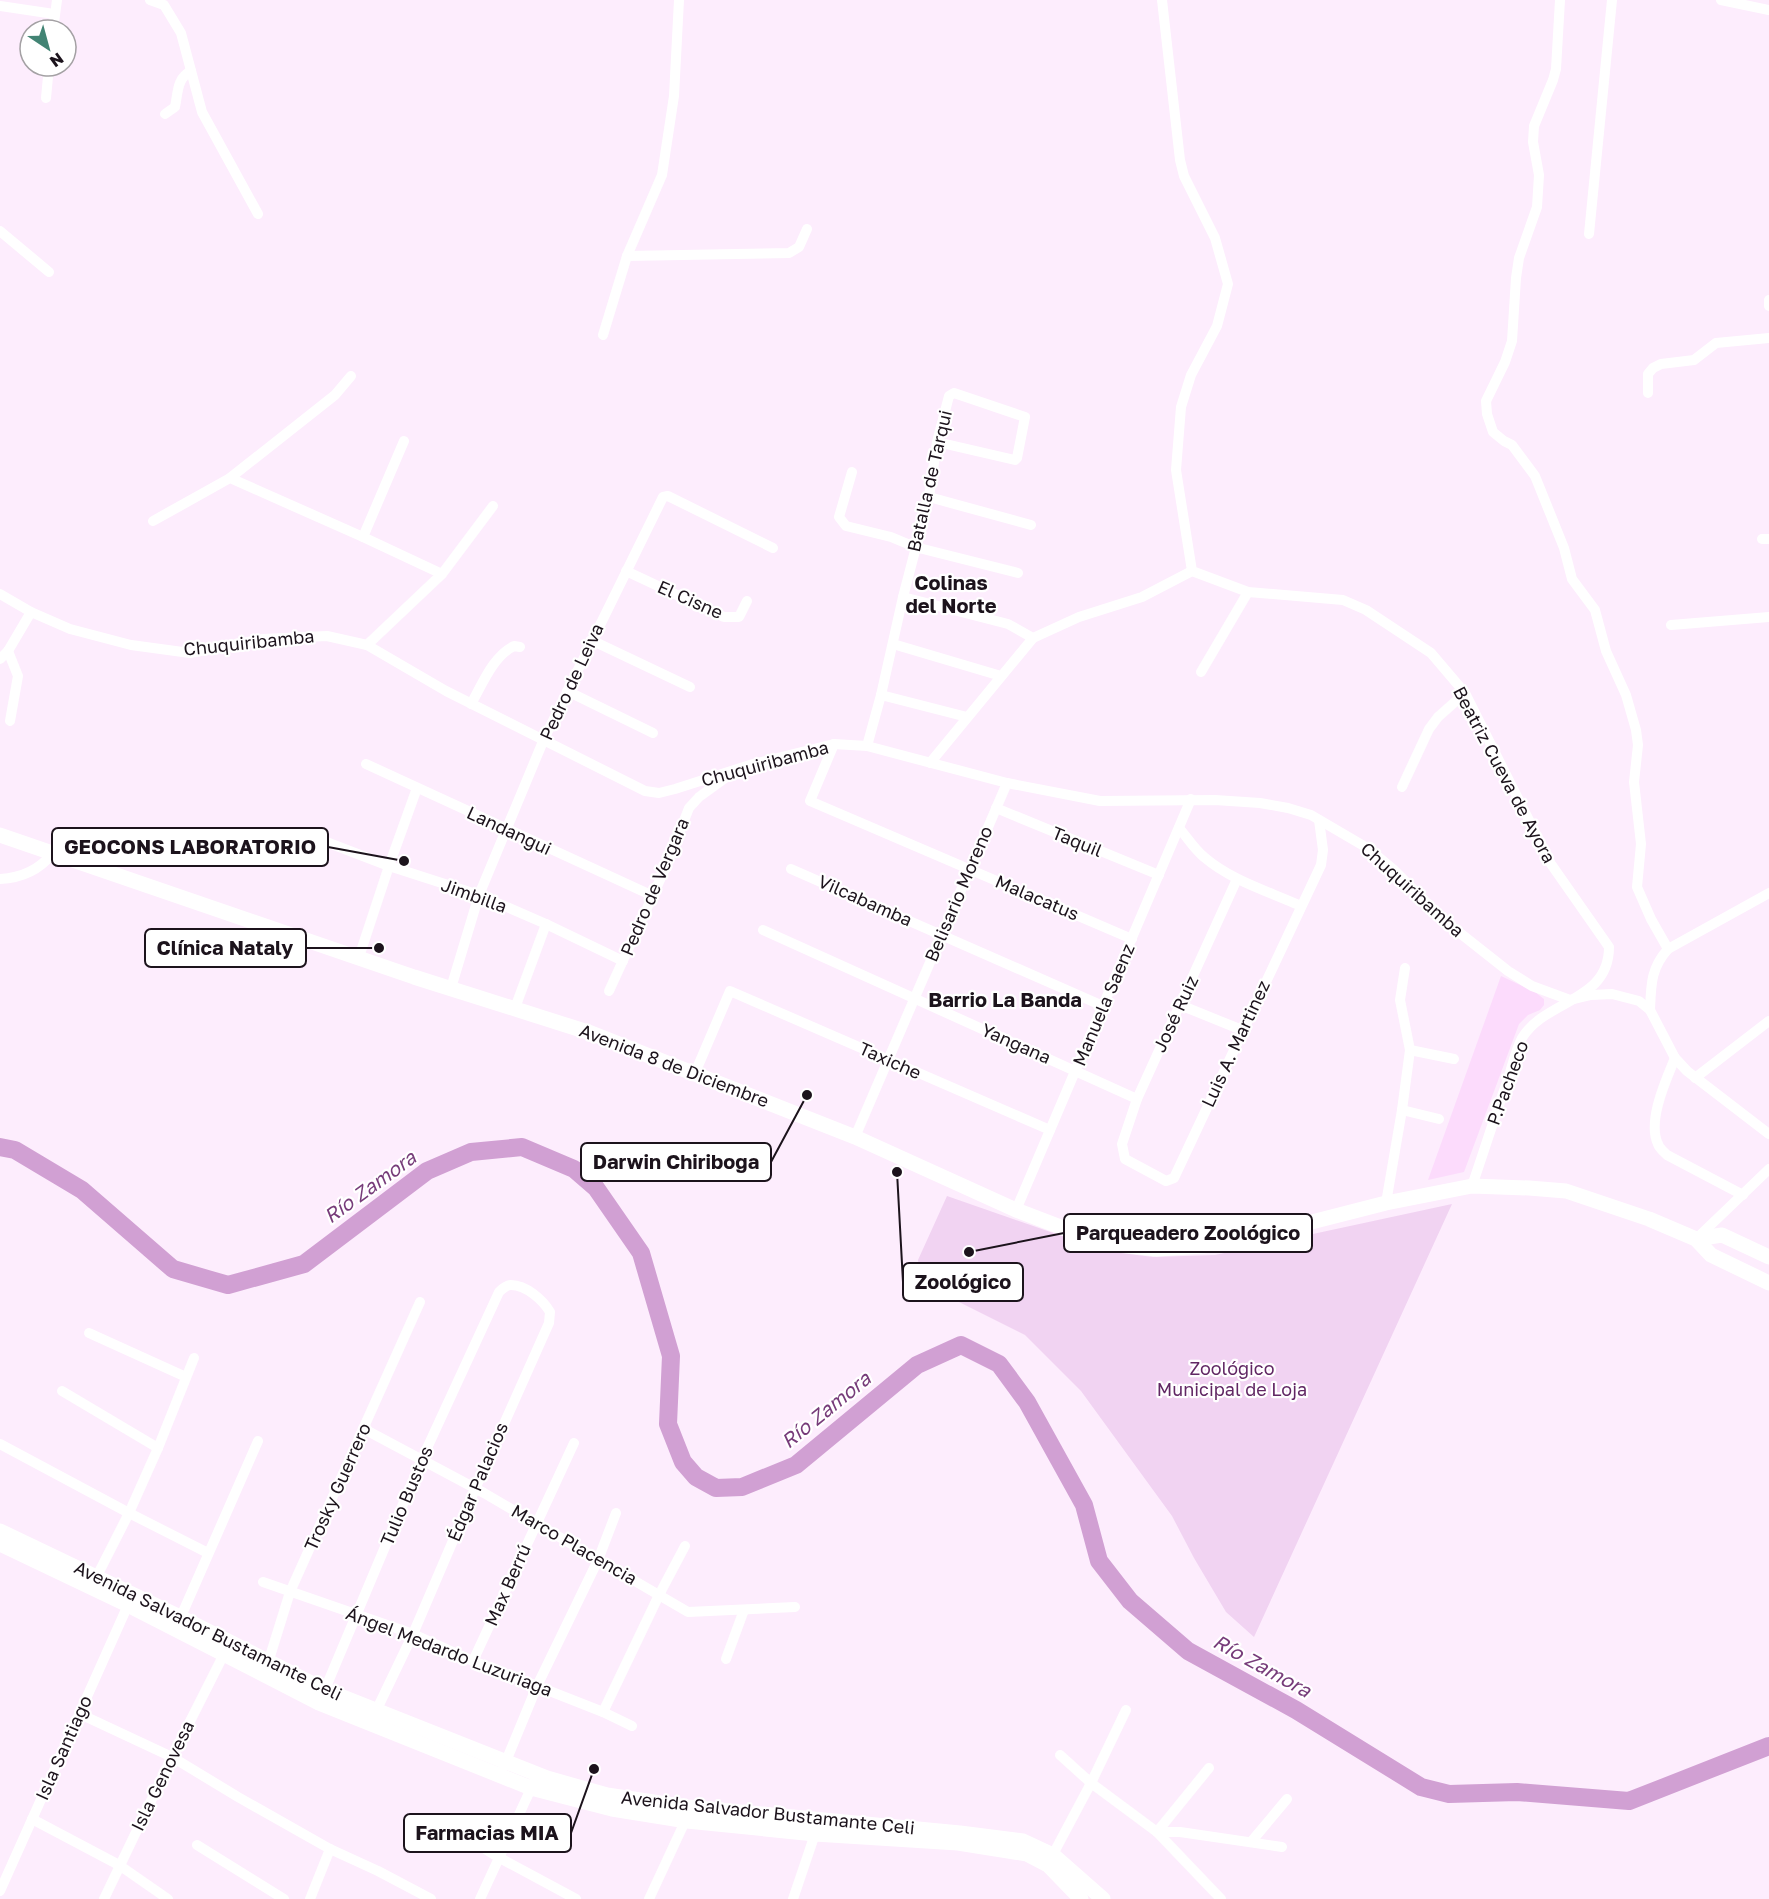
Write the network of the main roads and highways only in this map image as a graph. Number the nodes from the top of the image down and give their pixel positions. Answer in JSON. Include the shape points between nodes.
{"nodes":[{"id":1,"x":0,"y":835,"type":"edge"},
{"id":2,"x":1696,"y":1239,"type":"junction"},
{"id":3,"x":1769,"y":1257,"type":"edge"},
{"id":4,"x":1769,"y":1283,"type":"edge"},
{"id":5,"x":5,"y":1540,"type":"edge"},
{"id":6,"x":178,"y":1623,"type":"junction"},
{"id":7,"x":266,"y":1668,"type":"junction"},
{"id":8,"x":322,"y":1697,"type":"junction"},
{"id":9,"x":503,"y":1767,"type":"junction"},
{"id":10,"x":688,"y":1814,"type":"junction"},
{"id":11,"x":1050,"y":1860,"type":"junction"},
{"id":12,"x":1081,"y":1899,"type":"edge"},
{"id":13,"x":1103,"y":1899,"type":"edge"}],
"edges":[{"from":1,"to":2,"type":"main road","name":"Avenida 8 de Diciembre","via":[[591,1033],[855,1137],[1016,1210],[1120,1245],[1157,1249],[1245,1239],[1472,1186],[1566,1191]]},
{"from":2,"to":3,"type":"main road","name":"Avenida 8 de Diciembre","via":[[1722,1235]]},
{"from":2,"to":4,"type":"main road","name":"Avenida 8 de Diciembre","via":[[1711,1255]]},
{"from":5,"to":6,"type":"main road","name":"Avenida Salvador Bustamante Celi","via":[[128,1605]]},
{"from":5,"to":6,"type":"main road","name":"Avenida Salvador Bustamante Celi","via":[[97,1576]]},
{"from":6,"to":7,"type":"main road","name":"Avenida Salvador Bustamante Celi"},
{"from":6,"to":7,"type":"main road","name":"Avenida Salvador Bustamante Celi","via":[[224,1654]]},
{"from":7,"to":8,"type":"main road","name":"Avenida Salvador Bustamante Celi"},
{"from":8,"to":9,"type":"main road","name":"Avenida Salvador Bustamante Celi"},
{"from":8,"to":9,"type":"main road","name":"Avenida Salvador Bustamante Celi","via":[[376,1709]]},
{"from":9,"to":10,"type":"main road","name":"Avenida Salvador Bustamante Celi","via":[[612,1809]]},
{"from":10,"to":11,"type":"main road","name":"Avenida Salvador Bustamante Celi","via":[[816,1834],[958,1843]]},
{"from":10,"to":11,"type":"main road","name":"Avenida Salvador Bustamante Celi","via":[[1023,1841]]},
{"from":11,"to":12,"type":"main road","name":"Avenida Salvador Bustamante Celi"},
{"from":11,"to":13,"type":"main road","name":"Avenida Salvador Bustamante Celi"}]}
